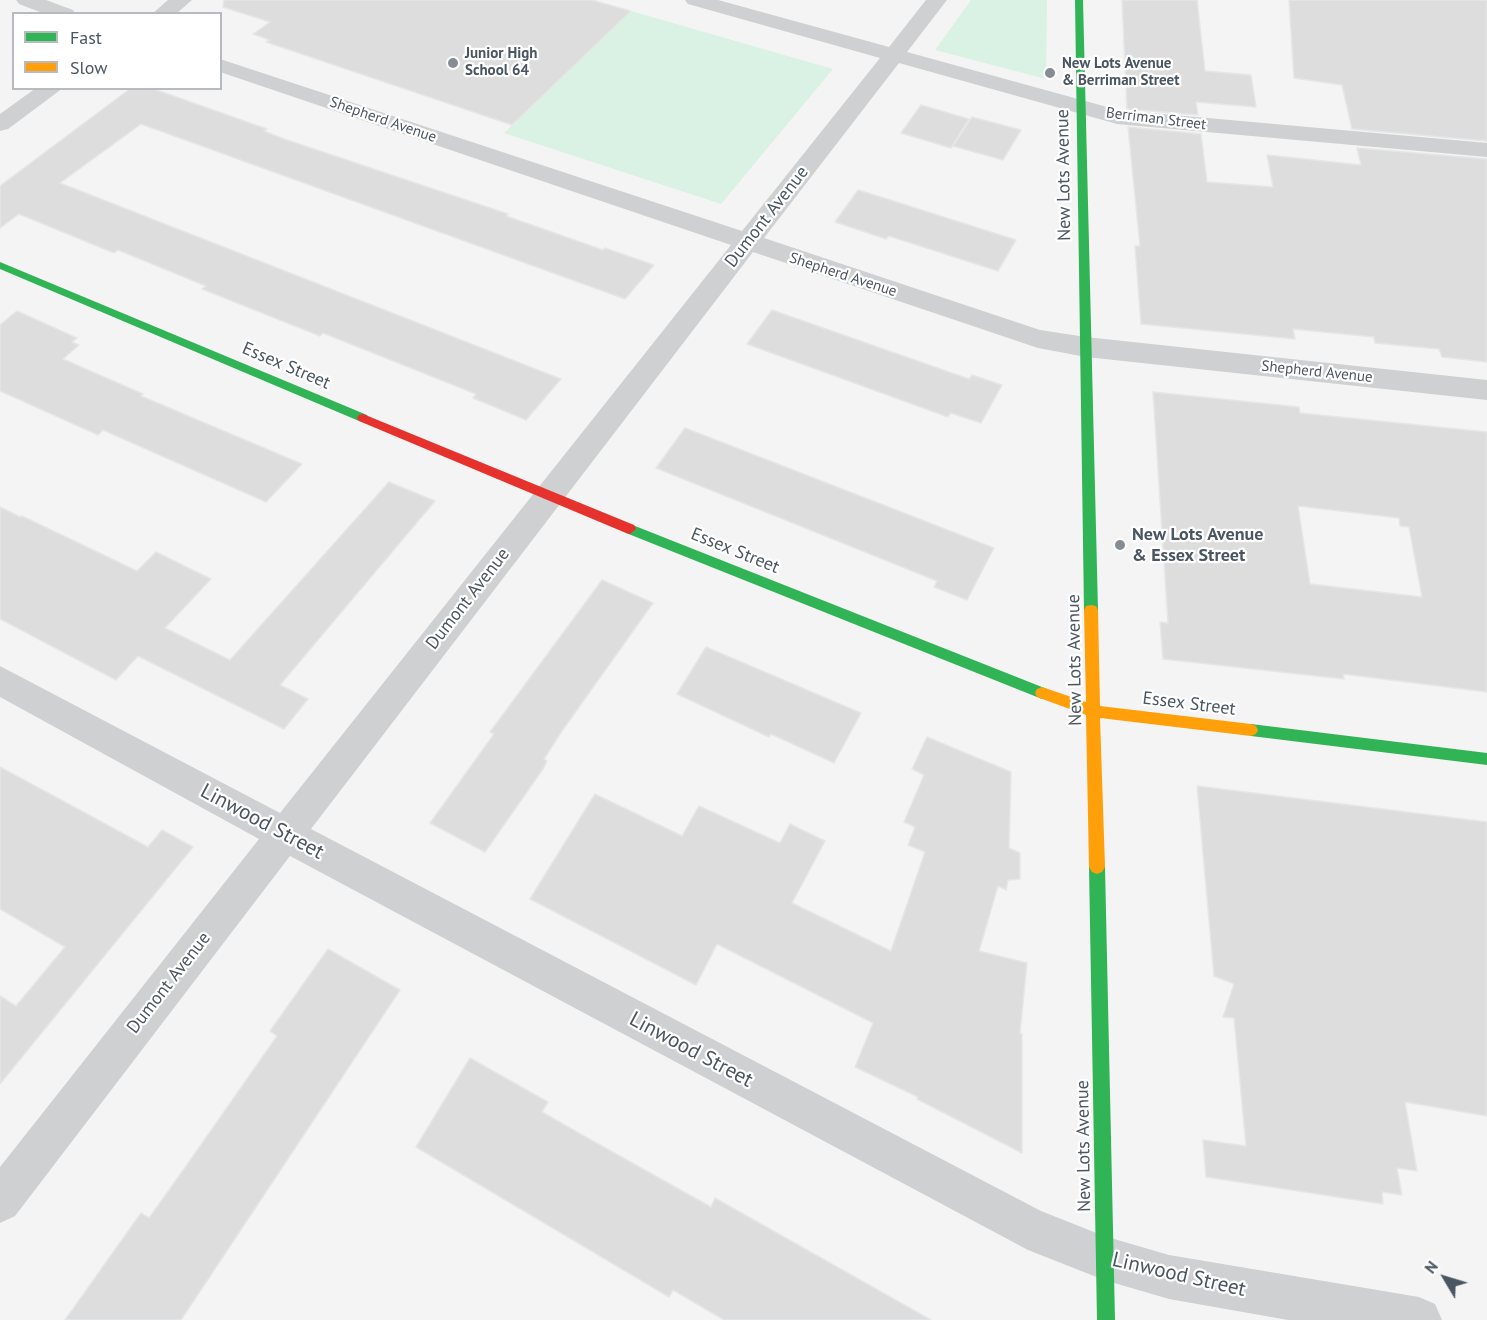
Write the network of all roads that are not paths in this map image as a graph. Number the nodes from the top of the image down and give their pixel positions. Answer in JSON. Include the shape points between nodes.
{"nodes":[{"id":1,"x":26,"y":0,"type":"edge"},
{"id":2,"x":182,"y":0,"type":"edge"},
{"id":3,"x":695,"y":0,"type":"edge"},
{"id":4,"x":937,"y":0,"type":"edge"},
{"id":5,"x":1079,"y":0,"type":"edge"},
{"id":6,"x":60,"y":12,"type":"edge"},
{"id":7,"x":165,"y":12,"type":"edge"},
{"id":8,"x":893,"y":56,"type":"junction"},
{"id":9,"x":222,"y":66,"type":"edge"},
{"id":10,"x":49,"y":90,"type":"edge"},
{"id":11,"x":1080,"y":107,"type":"junction"},
{"id":12,"x":0,"y":124,"type":"edge"},
{"id":13,"x":1487,"y":150,"type":"edge"},
{"id":14,"x":746,"y":243,"type":"junction"},
{"id":15,"x":0,"y":265,"type":"edge"},
{"id":16,"x":1086,"y":348,"type":"junction"},
{"id":17,"x":1487,"y":390,"type":"edge"},
{"id":18,"x":548,"y":496,"type":"junction"},
{"id":19,"x":0,"y":680,"type":"edge"},
{"id":20,"x":1094,"y":711,"type":"junction"},
{"id":21,"x":1487,"y":759,"type":"edge"},
{"id":22,"x":285,"y":834,"type":"junction"},
{"id":23,"x":0,"y":1201,"type":"edge"},
{"id":24,"x":1104,"y":1258,"type":"junction"},
{"id":25,"x":1106,"y":1320,"type":"edge"},
{"id":26,"x":1419,"y":1320,"type":"edge"}],
"edges":[{"from":1,"to":6,"type":"street"},
{"from":2,"to":7,"type":"street"},
{"from":3,"to":8,"type":"street","name":"Berriman Street"},
{"from":4,"to":8,"type":"street","name":"Dumont Avenue"},
{"from":5,"to":11,"type":"street","name":"New Lots Avenue"},
{"from":8,"to":11,"type":"street","name":"Berriman Street"},
{"from":8,"to":14,"type":"street","name":"Dumont Avenue"},
{"from":9,"to":14,"type":"street","name":"Shepherd Avenue"},
{"from":10,"to":12,"type":"street"},
{"from":11,"to":13,"type":"street","name":"Berriman Street","via":[[1117,117]]},
{"from":11,"to":16,"type":"street","name":"New Lots Avenue"},
{"from":14,"to":16,"type":"street","name":"Shepherd Avenue","via":[[1038,339]]},
{"from":14,"to":18,"type":"street","name":"Dumont Avenue"},
{"from":15,"to":18,"type":"street","name":"Essex Street"},
{"from":16,"to":17,"type":"street","name":"Shepherd Avenue"},
{"from":16,"to":20,"type":"street","name":"New Lots Avenue"},
{"from":18,"to":20,"type":"street","name":"Essex Street","via":[[1035,691]]},
{"from":18,"to":22,"type":"street","name":"Dumont Avenue"},
{"from":19,"to":22,"type":"street","name":"Linwood Street"},
{"from":20,"to":21,"type":"street","name":"Essex Street"},
{"from":20,"to":24,"type":"street","name":"New Lots Avenue"},
{"from":22,"to":23,"type":"street","name":"Dumont Avenue"},
{"from":22,"to":24,"type":"street","name":"Linwood Street","via":[[1028,1228]]},
{"from":24,"to":25,"type":"street","name":"New Lots Avenue"},
{"from":24,"to":26,"type":"street","name":"Linwood Street","via":[[1169,1277]]}]}
